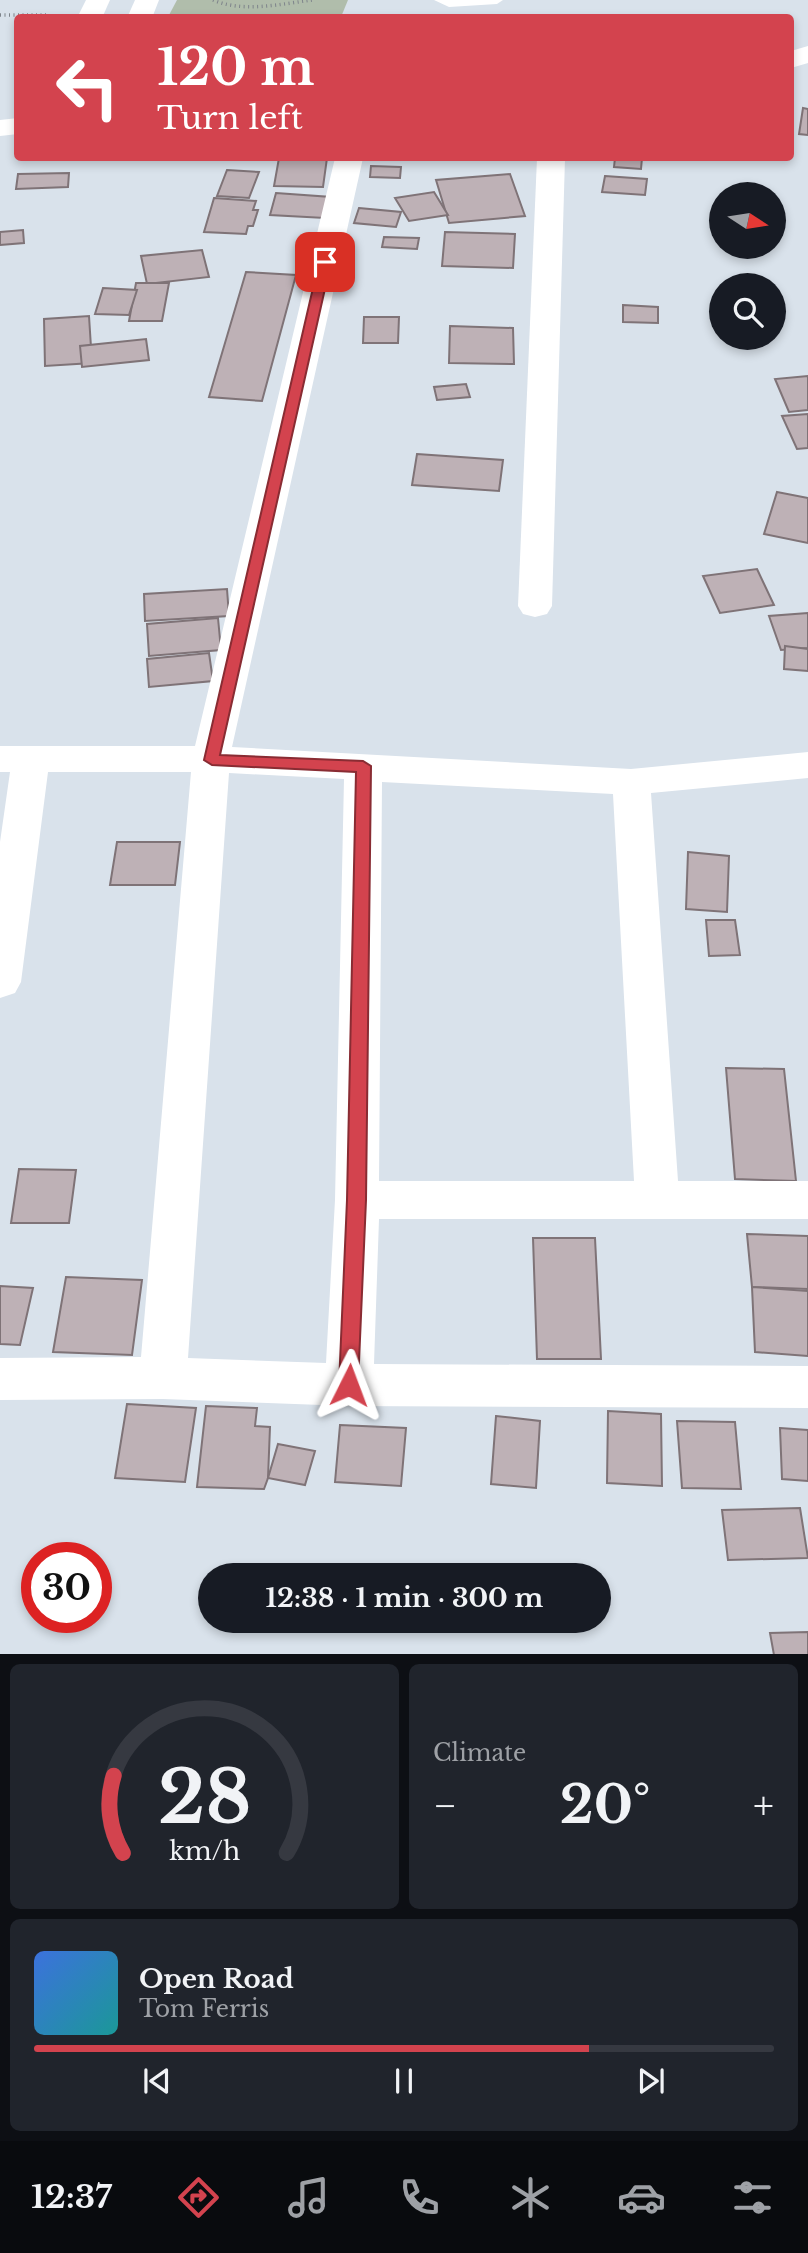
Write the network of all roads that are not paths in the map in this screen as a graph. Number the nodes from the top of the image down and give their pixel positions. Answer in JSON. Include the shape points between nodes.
{"nodes":[{"id":1,"x":440,"y":0,"type":"edge"},
{"id":2,"x":497,"y":0,"type":"edge"},
{"id":3,"x":348,"y":161,"type":"edge"},
{"id":4,"x":551,"y":161,"type":"edge"},
{"id":5,"x":535,"y":606,"type":"dead end"},
{"id":6,"x":16,"y":759,"type":"edge"},
{"id":7,"x":212,"y":760,"type":"junction"},
{"id":8,"x":808,"y":765,"type":"edge"},
{"id":9,"x":363,"y":766,"type":"junction"},
{"id":10,"x":631,"y":782,"type":"junction"},
{"id":11,"x":0,"y":982,"type":"edge"},
{"id":12,"x":657,"y":1199,"type":"junction"},
{"id":13,"x":356,"y":1200,"type":"junction"},
{"id":14,"x":808,"y":1200,"type":"edge"},
{"id":15,"x":163,"y":1378,"type":"junction"},
{"id":16,"x":0,"y":1379,"type":"edge"},
{"id":17,"x":349,"y":1385,"type":"junction"},
{"id":18,"x":808,"y":1387,"type":"edge"}],
"edges":[{"from":1,"to":2,"type":"lane","via":[[449,4]]},
{"from":3,"to":7,"type":"street"},
{"from":4,"to":5,"type":"street"},
{"from":6,"to":7,"type":"street"},
{"from":6,"to":11,"type":"street"},
{"from":7,"to":9,"type":"street"},
{"from":7,"to":15,"type":"street"},
{"from":8,"to":10,"type":"street"},
{"from":9,"to":10,"type":"street"},
{"from":9,"to":13,"type":"street"},
{"from":10,"to":12,"type":"street"},
{"from":12,"to":13,"type":"street"},
{"from":12,"to":14,"type":"street"},
{"from":13,"to":17,"type":"street"},
{"from":15,"to":16,"type":"street"},
{"from":15,"to":17,"type":"street"},
{"from":17,"to":18,"type":"street"}]}
